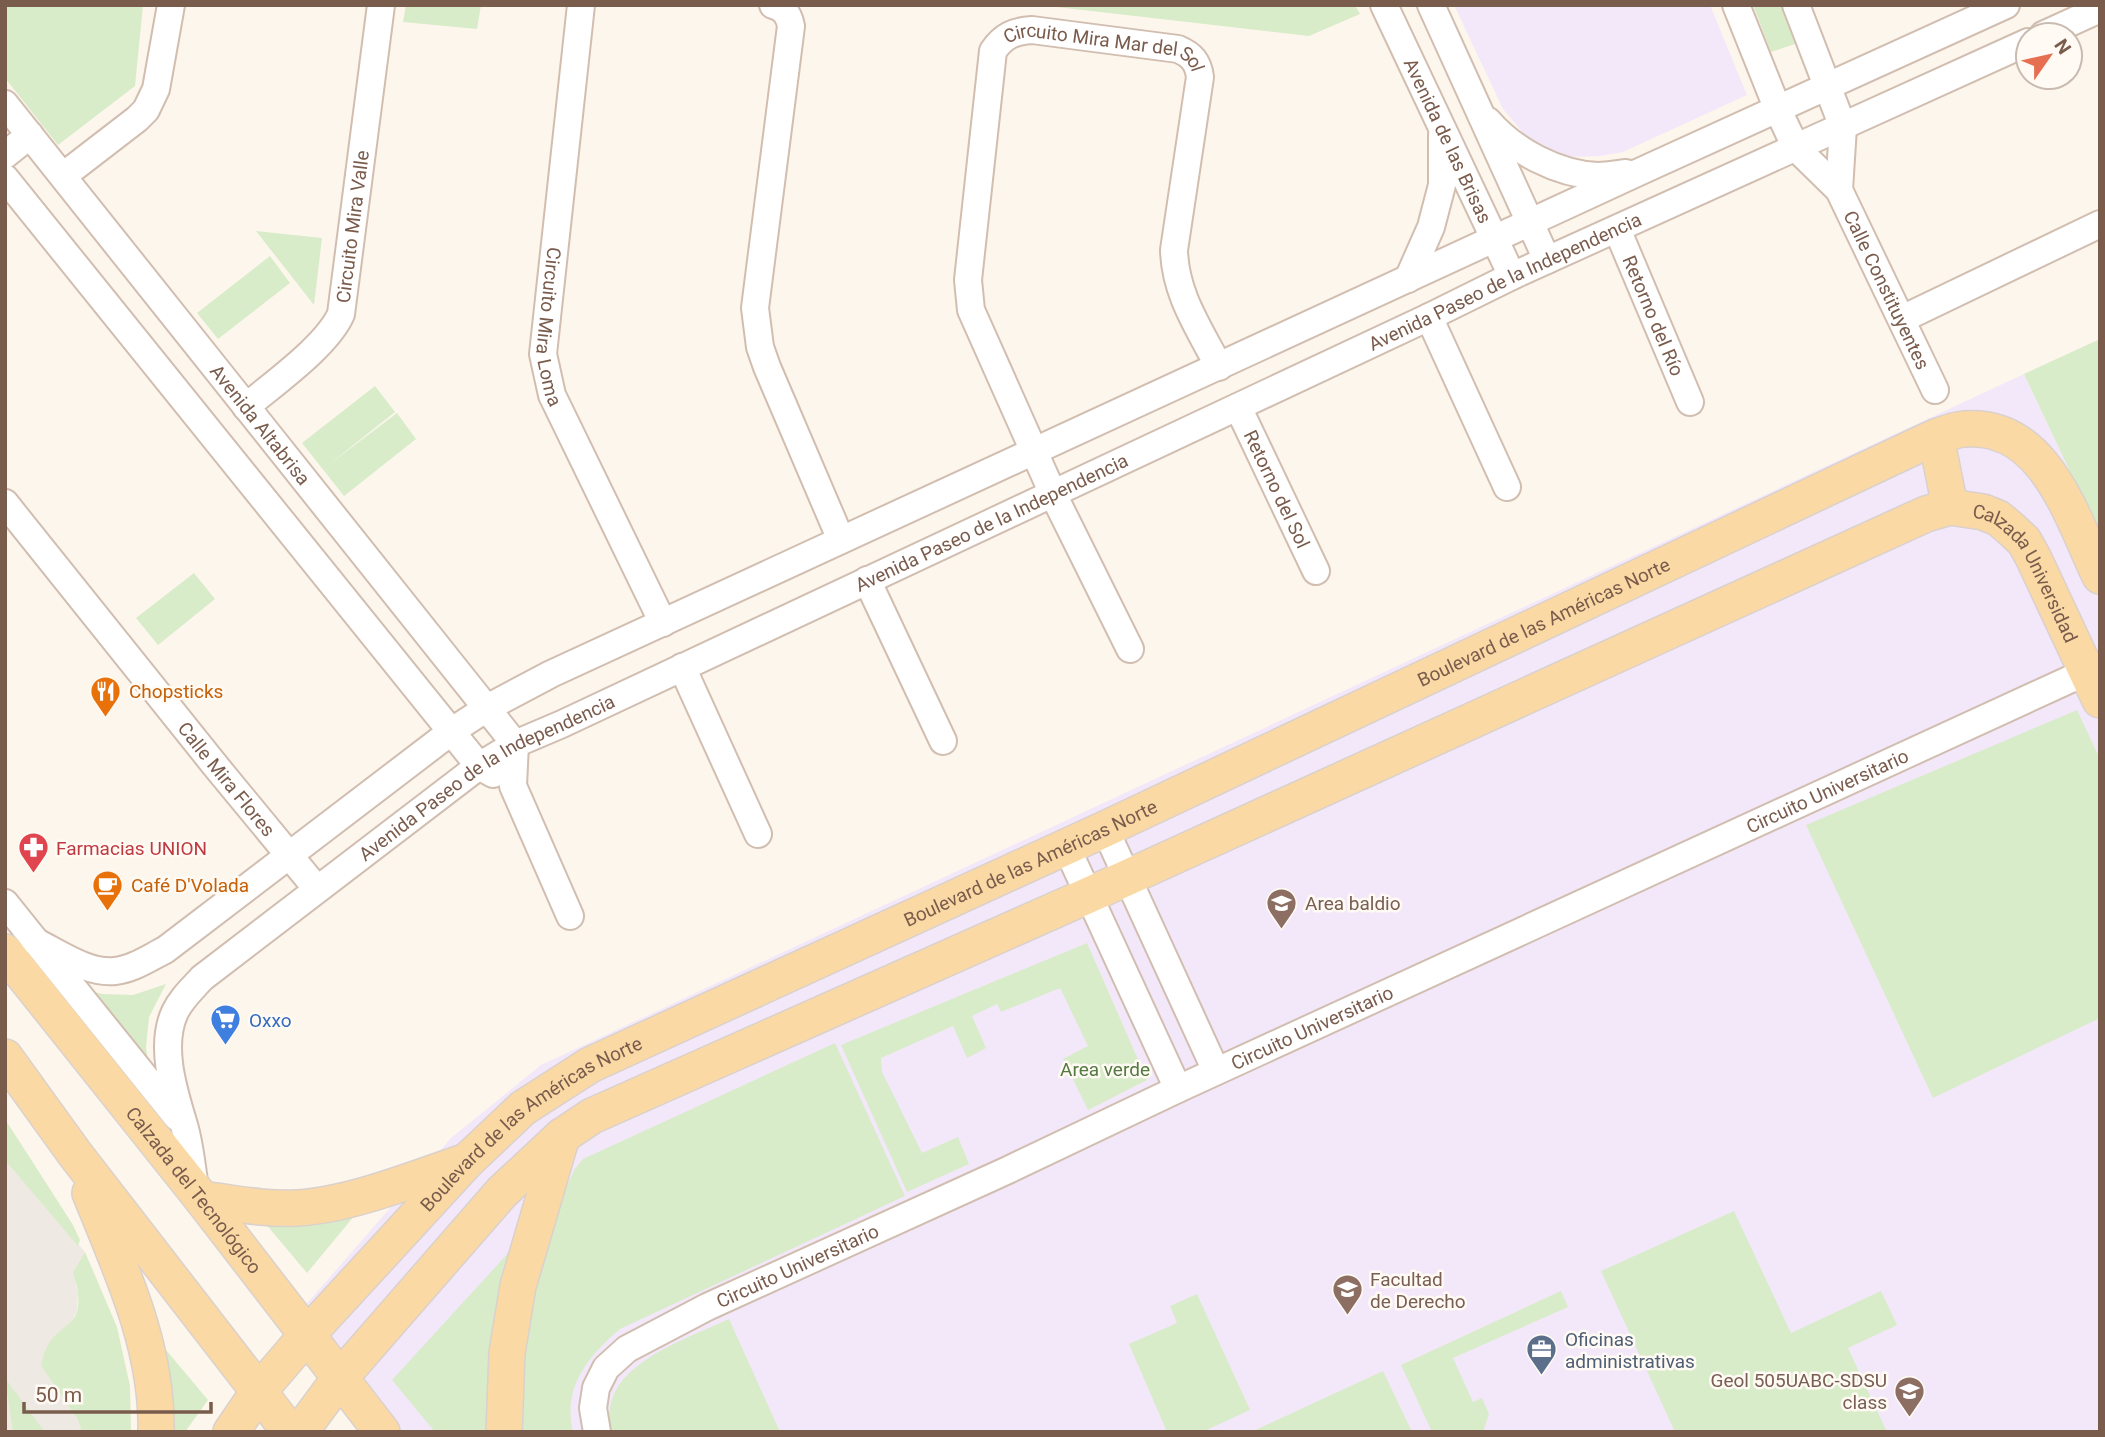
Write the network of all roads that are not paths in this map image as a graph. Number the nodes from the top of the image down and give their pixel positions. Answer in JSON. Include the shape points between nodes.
{"nodes":[{"id":1,"x":171,"y":5,"type":"edge"},
{"id":2,"x":381,"y":5,"type":"edge"},
{"id":3,"x":581,"y":5,"type":"edge"},
{"id":4,"x":773,"y":5,"type":"edge"},
{"id":5,"x":1384,"y":5,"type":"edge"},
{"id":6,"x":1431,"y":5,"type":"edge"},
{"id":7,"x":1736,"y":5,"type":"edge"},
{"id":8,"x":1796,"y":5,"type":"edge"},
{"id":9,"x":2007,"y":5,"type":"edge"},
{"id":10,"x":2100,"y":9,"type":"edge"},
{"id":11,"x":2074,"y":21,"type":"edge"},
{"id":12,"x":2014,"y":48,"type":"edge"},
{"id":13,"x":1827,"y":88,"type":"junction"},
{"id":14,"x":5,"y":104,"type":"edge"},
{"id":15,"x":1478,"y":109,"type":"junction"},
{"id":16,"x":1778,"y":110,"type":"junction"},
{"id":17,"x":1843,"y":127,"type":"junction"},
{"id":18,"x":1442,"y":130,"type":"junction"},
{"id":19,"x":30,"y":135,"type":"junction"},
{"id":20,"x":1796,"y":148,"type":"junction"},
{"id":21,"x":5,"y":155,"type":"edge"},
{"id":22,"x":1639,"y":172,"type":"junction"},
{"id":23,"x":63,"y":176,"type":"junction"},
{"id":24,"x":5,"y":178,"type":"edge"},
{"id":25,"x":1839,"y":190,"type":"junction"},
{"id":26,"x":1530,"y":222,"type":"junction"},
{"id":27,"x":2100,"y":225,"type":"edge"},
{"id":28,"x":1616,"y":229,"type":"junction"},
{"id":29,"x":1496,"y":239,"type":"junction"},
{"id":30,"x":1547,"y":260,"type":"junction"},
{"id":31,"x":1512,"y":276,"type":"junction"},
{"id":32,"x":1408,"y":279,"type":"junction"},
{"id":33,"x":1429,"y":317,"type":"junction"},
{"id":34,"x":1902,"y":319,"type":"junction"},
{"id":35,"x":1219,"y":367,"type":"junction"},
{"id":36,"x":1935,"y":390,"type":"dead end"},
{"id":37,"x":1690,"y":402,"type":"dead end"},
{"id":38,"x":246,"y":407,"type":"junction"},
{"id":39,"x":1238,"y":407,"type":"junction"},
{"id":40,"x":1936,"y":437,"type":"junction"},
{"id":41,"x":1035,"y":452,"type":"junction"},
{"id":42,"x":1507,"y":487,"type":"dead end"},
{"id":43,"x":1053,"y":494,"type":"junction"},
{"id":44,"x":5,"y":503,"type":"edge"},
{"id":45,"x":1950,"y":507,"type":"junction"},
{"id":46,"x":841,"y":540,"type":"junction"},
{"id":47,"x":1316,"y":571,"type":"dead end"},
{"id":48,"x":2100,"y":576,"type":"edge"},
{"id":49,"x":867,"y":580,"type":"junction"},
{"id":50,"x":663,"y":623,"type":"junction"},
{"id":51,"x":1130,"y":649,"type":"dead end"},
{"id":52,"x":682,"y":667,"type":"junction"},
{"id":53,"x":2093,"y":686,"type":"edge"},
{"id":54,"x":486,"y":708,"type":"junction"},
{"id":55,"x":452,"y":731,"type":"junction"},
{"id":56,"x":943,"y":741,"type":"dead end"},
{"id":57,"x":515,"y":744,"type":"junction"},
{"id":58,"x":480,"y":766,"type":"junction"},
{"id":59,"x":513,"y":786,"type":"junction"},
{"id":60,"x":1105,"y":829,"type":"junction"},
{"id":61,"x":758,"y":834,"type":"dead end"},
{"id":62,"x":1066,"y":846,"type":"junction"},
{"id":63,"x":290,"y":854,"type":"junction"},
{"id":64,"x":1127,"y":877,"type":"junction"},
{"id":65,"x":317,"y":888,"type":"junction"},
{"id":66,"x":1089,"y":895,"type":"junction"},
{"id":67,"x":5,"y":902,"type":"edge"},
{"id":68,"x":570,"y":916,"type":"dead end"},
{"id":69,"x":20,"y":946,"type":"edge"},
{"id":70,"x":5,"y":1057,"type":"edge"},
{"id":71,"x":1216,"y":1071,"type":"junction"},
{"id":72,"x":1178,"y":1089,"type":"junction"},
{"id":73,"x":185,"y":1127,"type":"junction"},
{"id":74,"x":562,"y":1136,"type":"junction"},
{"id":75,"x":75,"y":1154,"type":"junction"},
{"id":76,"x":467,"y":1161,"type":"junction"},
{"id":77,"x":199,"y":1195,"type":"junction"},
{"id":78,"x":307,"y":1335,"type":"junction"},
{"id":79,"x":340,"y":1378,"type":"junction"},
{"id":80,"x":259,"y":1391,"type":"junction"},
{"id":81,"x":156,"y":1432,"type":"edge"},
{"id":82,"x":231,"y":1432,"type":"edge"},
{"id":83,"x":290,"y":1432,"type":"edge"},
{"id":84,"x":300,"y":1432,"type":"edge"},
{"id":85,"x":382,"y":1432,"type":"edge"},
{"id":86,"x":504,"y":1432,"type":"edge"},
{"id":87,"x":597,"y":1432,"type":"edge"}],
"edges":[{"from":1,"to":23,"type":"street","via":[[156,89],[146,110]]},
{"from":2,"to":38,"type":"street","name":"Circuito Mira Valle","via":[[341,314],[321,343]]},
{"from":3,"to":50,"type":"street","name":"Circuito Mira Loma","via":[[543,355],[552,395]]},
{"from":4,"to":46,"type":"street","via":[[782,8],[791,26],[755,308],[757,330],[767,367]]},
{"from":5,"to":18,"type":"street","name":"Avenida de las Brisas"},
{"from":6,"to":15,"type":"street","name":"Avenida de las Brisas"},
{"from":7,"to":16,"type":"street"},
{"from":8,"to":13,"type":"street"},
{"from":9,"to":13,"type":"street"},
{"from":10,"to":11,"type":"street"},
{"from":12,"to":17,"type":"street","name":"Avenida Paseo de la Independencia"},
{"from":13,"to":16,"type":"street"},
{"from":13,"to":17,"type":"street"},
{"from":14,"to":19,"type":"street","name":"Avenida Altabrisa"},
{"from":15,"to":22,"type":"street","via":[[1498,132],[1545,163],[1598,176]]},
{"from":15,"to":26,"type":"street","name":"Avenida de las Brisas"},
{"from":16,"to":20,"type":"street"},
{"from":16,"to":22,"type":"street"},
{"from":17,"to":20,"type":"street","name":"Avenida Paseo de la Independencia"},
{"from":17,"to":25,"type":"street","name":"Calle Constituyentes"},
{"from":18,"to":29,"type":"street","name":"Avenida de las Brisas"},
{"from":18,"to":32,"type":"street","via":[[1442,186],[1432,227]]},
{"from":19,"to":21,"type":"street"},
{"from":19,"to":23,"type":"street","name":"Avenida Altabrisa"},
{"from":20,"to":25,"type":"street","name":"Calle Constituyentes"},
{"from":20,"to":28,"type":"street","name":"Avenida Paseo de la Independencia"},
{"from":22,"to":26,"type":"street"},
{"from":23,"to":38,"type":"street","name":"Avenida Altabrisa"},
{"from":24,"to":55,"type":"street"},
{"from":25,"to":34,"type":"street","name":"Calle Constituyentes"},
{"from":26,"to":29,"type":"street"},
{"from":26,"to":30,"type":"street","name":"Avenida de las Brisas"},
{"from":27,"to":34,"type":"street"},
{"from":28,"to":30,"type":"street","name":"Avenida Paseo de la Independencia"},
{"from":28,"to":37,"type":"street","name":"Retorno del Río"},
{"from":29,"to":31,"type":"street","name":"Avenida de las Brisas"},
{"from":29,"to":32,"type":"street"},
{"from":30,"to":31,"type":"street","name":"Avenida Paseo de la Independencia"},
{"from":31,"to":33,"type":"street","name":"Avenida Paseo de la Independencia"},
{"from":32,"to":35,"type":"street"},
{"from":33,"to":39,"type":"street","name":"Avenida Paseo de la Independencia"},
{"from":33,"to":42,"type":"street"},
{"from":34,"to":36,"type":"street","name":"Calle Constituyentes"},
{"from":35,"to":41,"type":"street"},
{"from":35,"to":41,"type":"street","name":"Circuito Mira Mar del Sol","via":[[1181,294],[1174,269],[1200,77],[1195,60],[1178,48],[1032,30],[1009,34],[993,51],[968,280],[971,310]]},
{"from":38,"to":54,"type":"street","name":"Avenida Altabrisa"},
{"from":39,"to":43,"type":"street","name":"Avenida Paseo de la Independencia"},
{"from":39,"to":47,"type":"street","name":"Retorno del Sol"},
{"from":40,"to":45,"type":"main road"},
{"from":40,"to":48,"type":"main road","via":[[1964,429],[1989,430],[2030,450],[2058,486]]},
{"from":40,"to":60,"type":"main road","name":"Boulevard de las Américas Norte"},
{"from":41,"to":43,"type":"street","name":"Circuito Mira Mar del Sol"},
{"from":41,"to":46,"type":"street"},
{"from":43,"to":49,"type":"street","name":"Avenida Paseo de la Independencia"},
{"from":43,"to":51,"type":"street","name":"Circuito Mira Mar del Sol"},
{"from":44,"to":63,"type":"street","name":"Calle Mira Flores"},
{"from":45,"to":53,"type":"main road","name":"Calzada Universidad","via":[[1998,518],[2024,541]]},
{"from":45,"to":64,"type":"main road","name":"Boulevard de las Américas Norte"},
{"from":46,"to":50,"type":"street"},
{"from":49,"to":52,"type":"street","name":"Avenida Paseo de la Independencia"},
{"from":49,"to":56,"type":"street"},
{"from":50,"to":54,"type":"street"},
{"from":52,"to":57,"type":"street","name":"Avenida Paseo de la Independencia"},
{"from":52,"to":61,"type":"street"},
{"from":53,"to":71,"type":"street","name":"Circuito Universitario"},
{"from":54,"to":55,"type":"street"},
{"from":54,"to":57,"type":"street","name":"Avenida Altabrisa"},
{"from":55,"to":58,"type":"street"},
{"from":55,"to":63,"type":"street"},
{"from":57,"to":58,"type":"street","name":"Avenida Paseo de la Independencia"},
{"from":57,"to":59,"type":"street"},
{"from":58,"to":59,"type":"street"},
{"from":58,"to":65,"type":"street","name":"Avenida Paseo de la Independencia"},
{"from":59,"to":68,"type":"street"},
{"from":60,"to":62,"type":"main road","name":"Boulevard de las Américas Norte"},
{"from":60,"to":64,"type":"street"},
{"from":62,"to":66,"type":"street"},
{"from":62,"to":76,"type":"main road","name":"Boulevard de las Américas Norte","via":[[590,1065],[523,1108]]},
{"from":63,"to":65,"type":"street","name":"Calle Mira Flores"},
{"from":63,"to":69,"type":"street","via":[[165,950],[134,966],[95,970]]},
{"from":64,"to":66,"type":"main road","name":"Boulevard de las Américas Norte"},
{"from":64,"to":71,"type":"street"},
{"from":65,"to":73,"type":"street","name":"Avenida Paseo de la Independencia","via":[[202,978],[174,1014],[168,1041],[170,1068]]},
{"from":66,"to":72,"type":"street"},
{"from":66,"to":74,"type":"main road","name":"Boulevard de las Américas Norte","via":[[592,1116]]},
{"from":67,"to":69,"type":"street","name":"Calzada del Tecnológico"},
{"from":69,"to":73,"type":"street","name":"Calzada del Tecnológico"},
{"from":69,"to":77,"type":"main road","name":"Calzada del Tecnológico"},
{"from":70,"to":75,"type":"main road"},
{"from":71,"to":72,"type":"street","name":"Circuito Universitario"},
{"from":72,"to":87,"type":"street","name":"Circuito Universitario","via":[[718,1301],[627,1349],[606,1368],[596,1388]]},
{"from":73,"to":77,"type":"street","name":"Avenida Paseo de la Independencia"},
{"from":74,"to":79,"type":"main road","name":"Boulevard de las Américas Norte","via":[[502,1192]]},
{"from":74,"to":86,"type":"main road","via":[[518,1286],[507,1353]]},
{"from":75,"to":80,"type":"main road"},
{"from":75,"to":81,"type":"main road","via":[[149,1352]]},
{"from":76,"to":77,"type":"main road","via":[[390,1188],[300,1208],[249,1206]]},
{"from":76,"to":78,"type":"main road","name":"Boulevard de las Américas Norte"},
{"from":77,"to":78,"type":"main road","name":"Calzada del Tecnológico"},
{"from":78,"to":79,"type":"main road","name":"Calzada del Tecnológico"},
{"from":78,"to":80,"type":"main road","name":"Boulevard de las Américas Norte"},
{"from":79,"to":84,"type":"main road","name":"Boulevard de las Américas Norte"},
{"from":79,"to":85,"type":"main road","name":"Calzada del Tecnológico"},
{"from":80,"to":82,"type":"main road","name":"Boulevard de las Américas Norte"},
{"from":80,"to":83,"type":"main road"}]}
